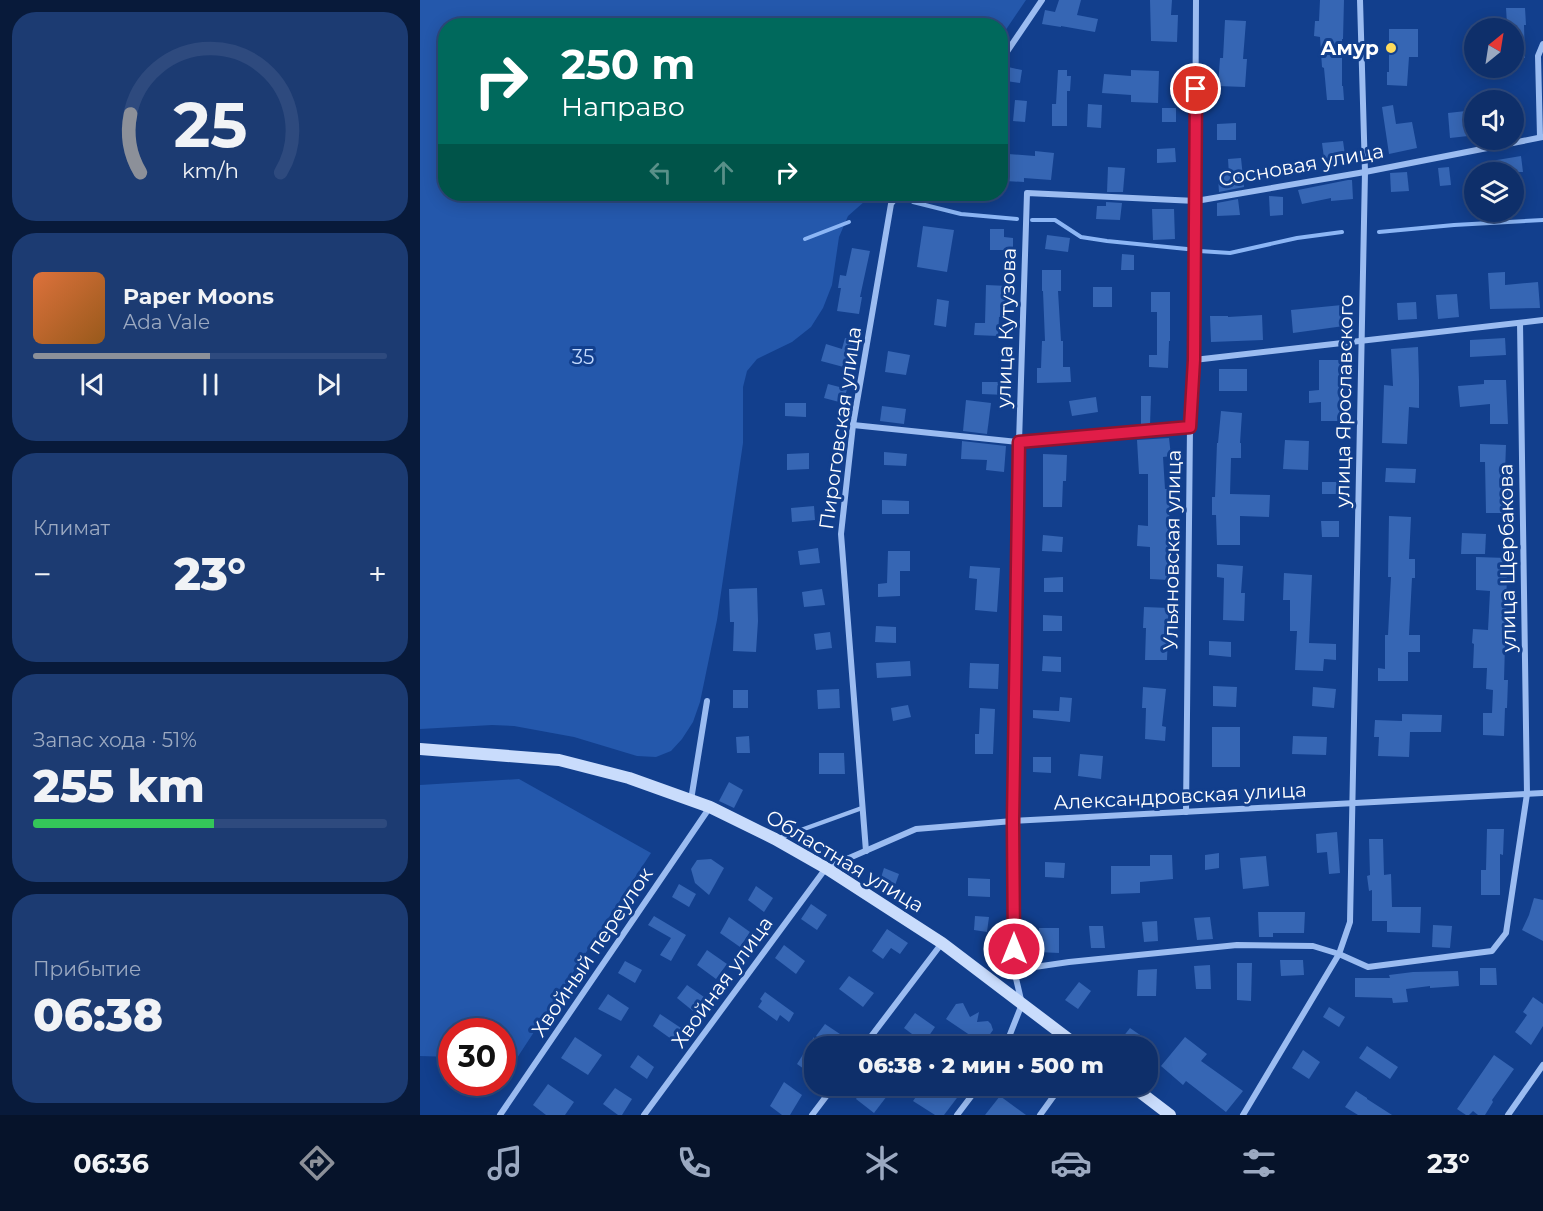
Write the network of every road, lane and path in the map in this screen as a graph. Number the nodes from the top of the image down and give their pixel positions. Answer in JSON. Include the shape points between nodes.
{"nodes":[{"id":1,"x":1042,"y":0,"type":"edge"},
{"id":2,"x":1196,"y":0,"type":"edge"},
{"id":3,"x":1360,"y":0,"type":"edge"},
{"id":4,"x":1543,"y":44,"type":"edge"},
{"id":5,"x":1008,"y":50,"type":"edge"},
{"id":6,"x":1541,"y":137,"type":"edge"},
{"id":7,"x":1365,"y":172,"type":"junction"},
{"id":8,"x":1027,"y":193,"type":"joint"},
{"id":9,"x":893,"y":201,"type":"edge"},
{"id":10,"x":1196,"y":201,"type":"junction"},
{"id":11,"x":1543,"y":320,"type":"edge"},
{"id":12,"x":1520,"y":323,"type":"junction"},
{"id":13,"x":1362,"y":341,"type":"junction"},
{"id":14,"x":1194,"y":360,"type":"junction"},
{"id":15,"x":853,"y":425,"type":"junction"},
{"id":16,"x":1190,"y":427,"type":"junction"},
{"id":17,"x":1019,"y":442,"type":"junction"},
{"id":18,"x":707,"y":701,"type":"dead end"},
{"id":19,"x":420,"y":749,"type":"edge"},
{"id":20,"x":1543,"y":793,"type":"edge"},
{"id":21,"x":1527,"y":794,"type":"junction"},
{"id":22,"x":691,"y":800,"type":"junction"},
{"id":23,"x":1351,"y":803,"type":"junction"},
{"id":24,"x":710,"y":807,"type":"junction"},
{"id":25,"x":861,"y":808,"type":"junction"},
{"id":26,"x":1186,"y":812,"type":"junction"},
{"id":27,"x":1013,"y":822,"type":"junction"},
{"id":28,"x":775,"y":839,"type":"junction"},
{"id":29,"x":866,"y":851,"type":"junction"},
{"id":30,"x":826,"y":868,"type":"junction"},
{"id":31,"x":942,"y":943,"type":"junction"},
{"id":32,"x":1339,"y":954,"type":"junction"},
{"id":33,"x":1014,"y":970,"type":"junction"},
{"id":34,"x":1022,"y":1004,"type":"junction"},
{"id":35,"x":871,"y":1036,"type":"edge"},
{"id":36,"x":1009,"y":1036,"type":"edge"},
{"id":37,"x":1064,"y":1036,"type":"edge"},
{"id":38,"x":1543,"y":1065,"type":"edge"},
{"id":39,"x":826,"y":1096,"type":"edge"},
{"id":40,"x":971,"y":1096,"type":"edge"},
{"id":41,"x":1054,"y":1096,"type":"edge"},
{"id":42,"x":1145,"y":1096,"type":"edge"},
{"id":43,"x":500,"y":1115,"type":"edge"},
{"id":44,"x":644,"y":1115,"type":"edge"},
{"id":45,"x":812,"y":1115,"type":"edge"},
{"id":46,"x":957,"y":1115,"type":"edge"},
{"id":47,"x":1041,"y":1115,"type":"edge"},
{"id":48,"x":1170,"y":1115,"type":"edge"},
{"id":49,"x":1243,"y":1115,"type":"edge"},
{"id":50,"x":1508,"y":1115,"type":"edge"}],
"edges":[{"from":1,"to":5,"type":"street"},
{"from":2,"to":10,"type":"street","name":"Ульяновская улица"},
{"from":3,"to":7,"type":"street","name":"улица Ярославского"},
{"from":4,"to":6,"type":"street","via":[[1538,56]]},
{"from":6,"to":7,"type":"street","name":"Сосновая улица"},
{"from":7,"to":10,"type":"street","name":"Сосновая улица"},
{"from":7,"to":13,"type":"street","name":"улица Ярославского"},
{"from":8,"to":10,"type":"street","name":"Сосновая улица"},
{"from":8,"to":17,"type":"street","name":"улица Кутузова"},
{"from":9,"to":15,"type":"street","name":"Пироговская улица"},
{"from":10,"to":14,"type":"street","name":"Ульяновская улица"},
{"from":11,"to":12,"type":"street"},
{"from":12,"to":13,"type":"street"},
{"from":12,"to":21,"type":"street","name":"улица Щербакова"},
{"from":13,"to":14,"type":"street"},
{"from":13,"to":23,"type":"street","name":"улица Ярославского"},
{"from":14,"to":16,"type":"street","name":"Ульяновская улица"},
{"from":15,"to":17,"type":"street"},
{"from":15,"to":25,"type":"street","name":"Пироговская улица","via":[[841,534]]},
{"from":16,"to":17,"type":"street"},
{"from":16,"to":26,"type":"street","name":"Ульяновская улица"},
{"from":17,"to":27,"type":"street","name":"улица Кутузова"},
{"from":18,"to":22,"type":"street"},
{"from":19,"to":22,"type":"main road","name":"Областная улица","via":[[559,760],[629,778]]},
{"from":20,"to":21,"type":"street","name":"Александровская улица"},
{"from":21,"to":23,"type":"street","name":"Александровская улица"},
{"from":21,"to":32,"type":"street","name":"улица Щербакова","via":[[1506,933],[1492,951],[1368,967]]},
{"from":22,"to":24,"type":"main road","name":"Областная улица"},
{"from":23,"to":26,"type":"street","name":"Александровская улица"},
{"from":23,"to":32,"type":"street","name":"улица Ярославского","via":[[1350,922]]},
{"from":24,"to":28,"type":"main road","name":"Областная улица"},
{"from":24,"to":43,"type":"street","name":"Хвойный переулок"},
{"from":25,"to":28,"type":"lane"},
{"from":25,"to":29,"type":"street","name":"Пироговская улица"},
{"from":26,"to":27,"type":"street","name":"Александровская улица"},
{"from":27,"to":29,"type":"street","name":"Александровская улица","via":[[916,829]]},
{"from":27,"to":33,"type":"street","name":"улица Кутузова"},
{"from":28,"to":30,"type":"main road","name":"Областная улица"},
{"from":29,"to":30,"type":"street","name":"Александровская улица"},
{"from":30,"to":31,"type":"main road","name":"Областная улица"},
{"from":30,"to":44,"type":"street","name":"Хвойная улица"},
{"from":31,"to":34,"type":"main road","name":"Областная улица"},
{"from":31,"to":35,"type":"street"},
{"from":32,"to":33,"type":"street","name":"улица Щербакова","via":[[1313,946],[1237,945]]},
{"from":32,"to":49,"type":"street","name":"улица Ярославского"},
{"from":33,"to":34,"type":"street","name":"улица Кутузова"},
{"from":34,"to":36,"type":"street"},
{"from":34,"to":37,"type":"main road","name":"Областная улица"},
{"from":38,"to":50,"type":"street"},
{"from":39,"to":45,"type":"street"},
{"from":40,"to":46,"type":"street"},
{"from":41,"to":47,"type":"street"},
{"from":42,"to":48,"type":"main road"}]}
